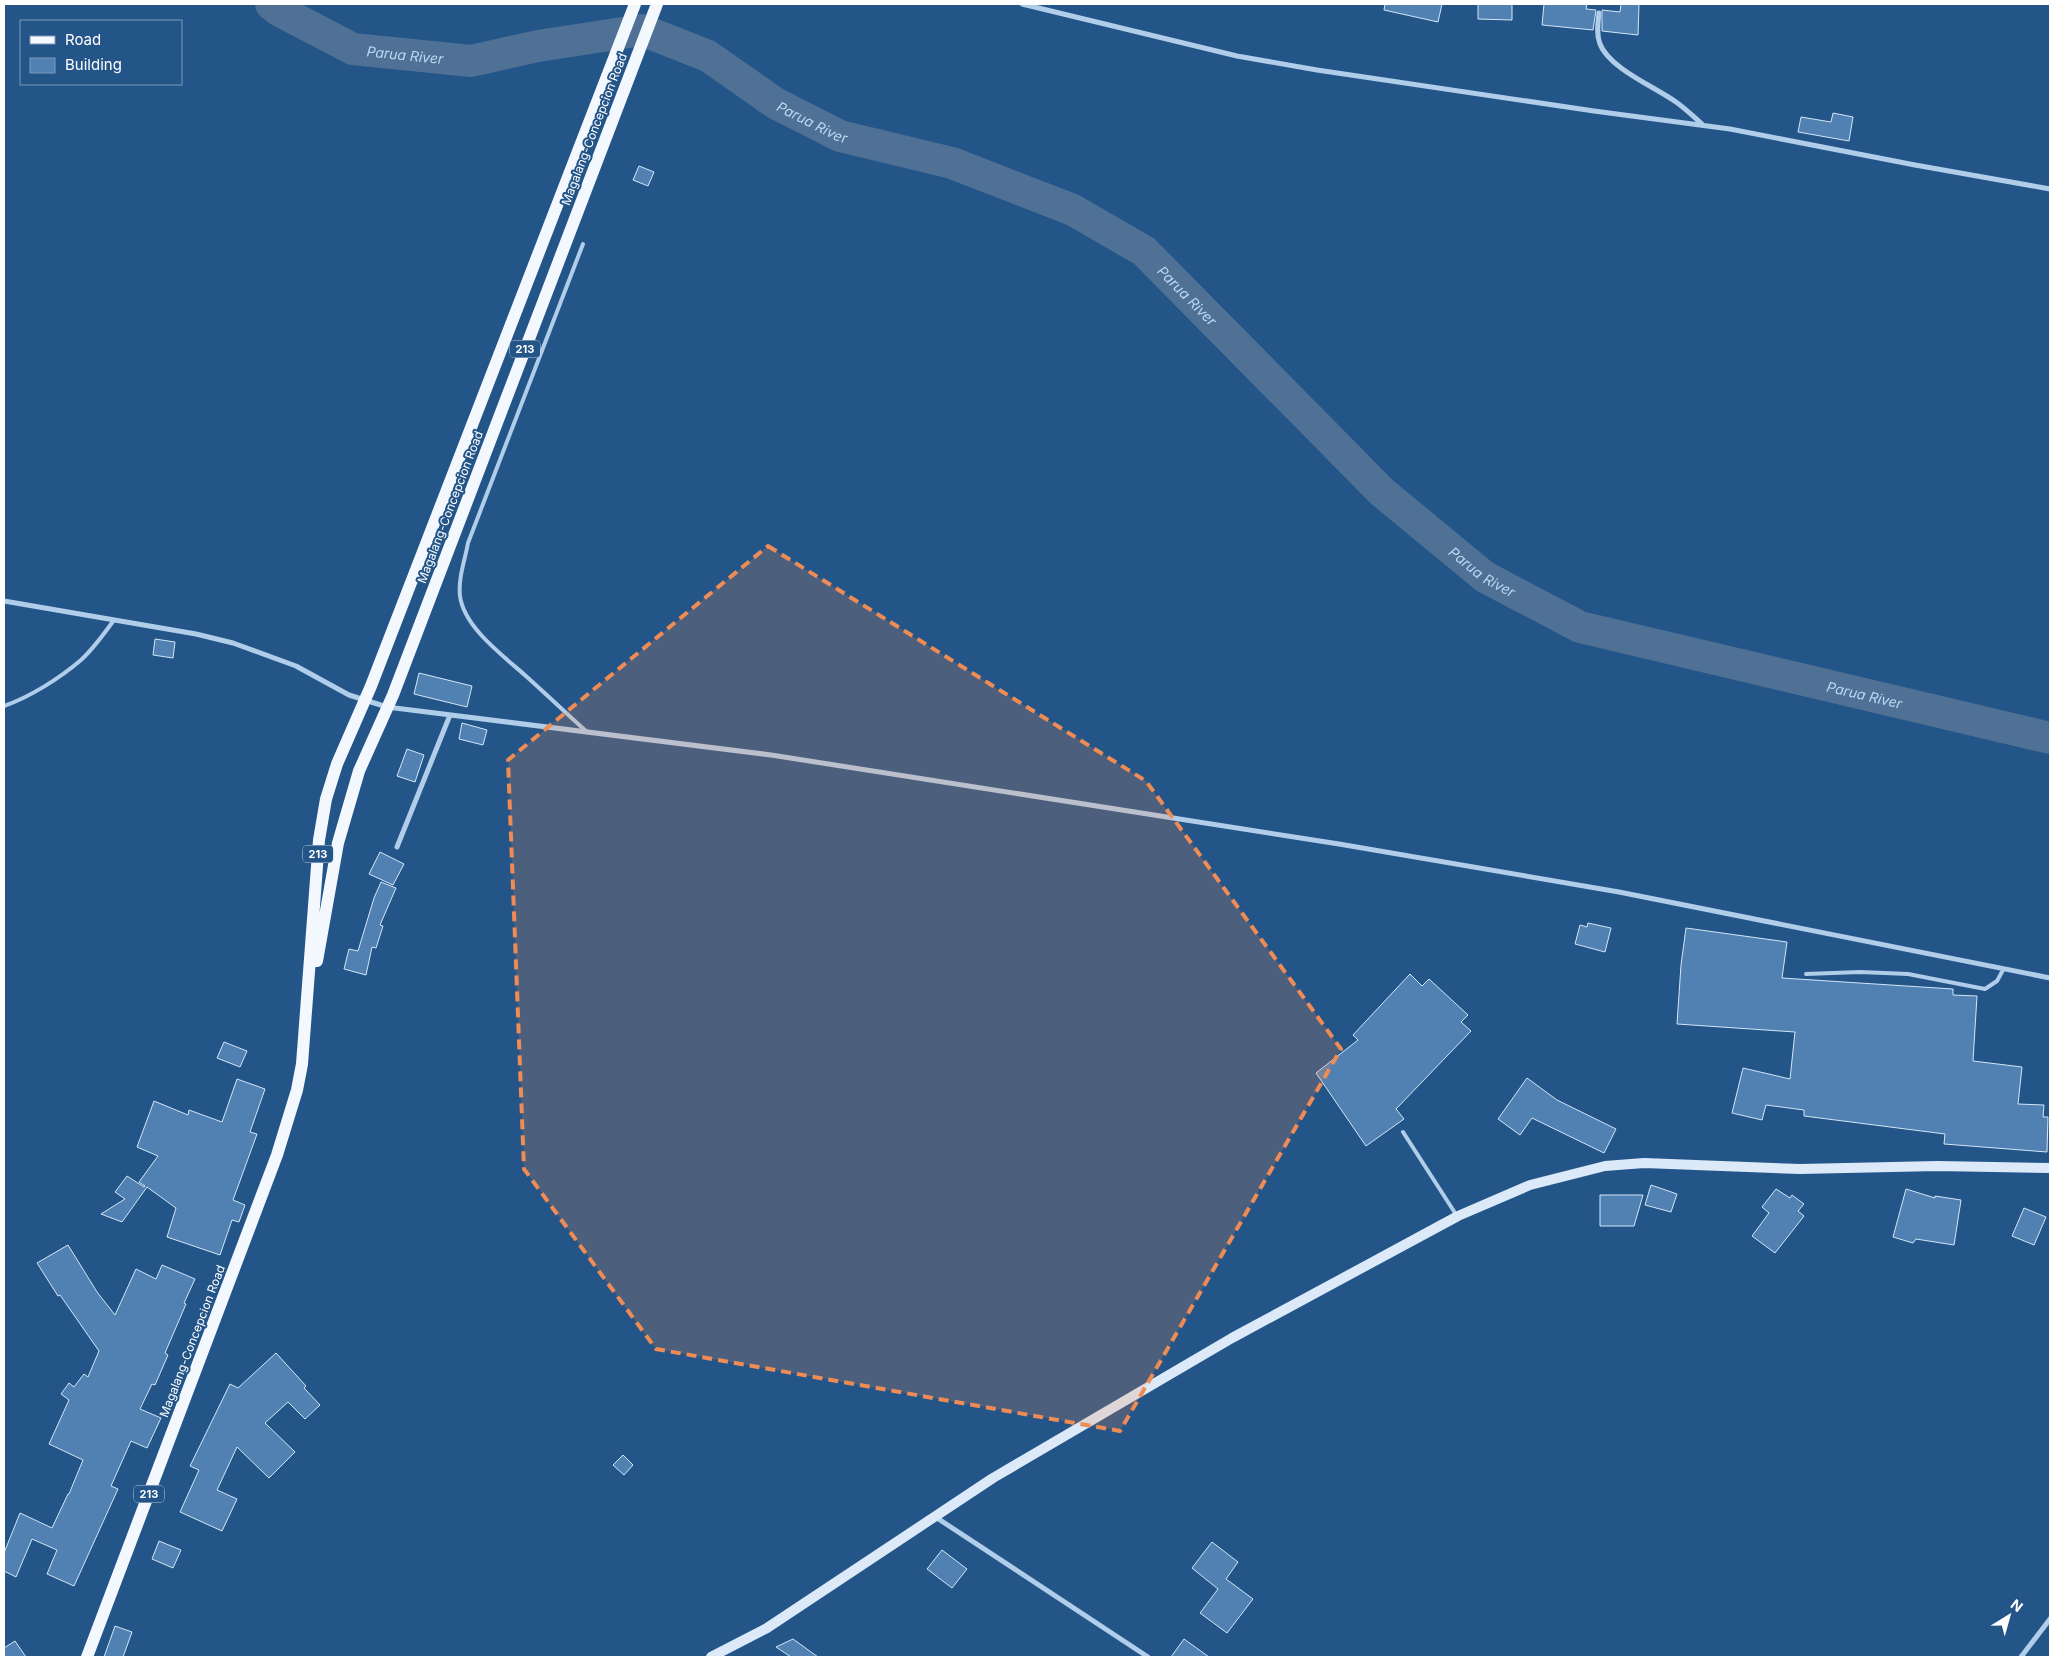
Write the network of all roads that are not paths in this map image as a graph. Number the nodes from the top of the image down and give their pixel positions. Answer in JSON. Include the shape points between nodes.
{"nodes":[{"id":1,"x":634,"y":4,"type":"edge"},
{"id":2,"x":657,"y":4,"type":"edge"},
{"id":3,"x":1022,"y":4,"type":"edge"},
{"id":4,"x":1599,"y":13,"type":"dead end"},
{"id":5,"x":1703,"y":125,"type":"junction"},
{"id":6,"x":2050,"y":189,"type":"edge"},
{"id":7,"x":583,"y":244,"type":"dead end"},
{"id":8,"x":4,"y":601,"type":"edge"},
{"id":9,"x":114,"y":620,"type":"junction"},
{"id":10,"x":364,"y":701,"type":"junction"},
{"id":11,"x":4,"y":706,"type":"edge"},
{"id":12,"x":388,"y":707,"type":"junction"},
{"id":13,"x":450,"y":715,"type":"junction"},
{"id":14,"x":589,"y":734,"type":"junction"},
{"id":15,"x":397,"y":847,"type":"dead end"},
{"id":16,"x":2003,"y":970,"type":"junction"},
{"id":17,"x":1806,"y":974,"type":"dead end"},
{"id":18,"x":2050,"y":978,"type":"edge"},
{"id":19,"x":305,"y":1030,"type":"junction"},
{"id":20,"x":1403,"y":1132,"type":"dead end"},
{"id":21,"x":2050,"y":1168,"type":"edge"},
{"id":22,"x":1458,"y":1216,"type":"junction"},
{"id":23,"x":934,"y":1516,"type":"junction"},
{"id":24,"x":2050,"y":1619,"type":"edge"},
{"id":25,"x":87,"y":1657,"type":"edge"},
{"id":26,"x":711,"y":1657,"type":"edge"},
{"id":27,"x":1148,"y":1657,"type":"edge"},
{"id":28,"x":2021,"y":1657,"type":"edge"}],
"edges":[{"from":1,"to":10,"type":"main road","name":"Magalang-Concepcion Road","number":"213"},
{"from":2,"to":12,"type":"main road","name":"Magalang-Concepcion Road","number":"213"},
{"from":3,"to":5,"type":"street","via":[[1246,58]]},
{"from":4,"to":5,"type":"street","via":[[1597,32],[1605,53],[1634,77],[1676,102]]},
{"from":5,"to":6,"type":"street"},
{"from":7,"to":14,"type":"lane","via":[[468,543],[460,596],[472,624]]},
{"from":8,"to":9,"type":"street"},
{"from":9,"to":10,"type":"street","via":[[196,634],[264,653]]},
{"from":9,"to":11,"type":"lane","via":[[80,660],[35,691]]},
{"from":10,"to":12,"type":"street"},
{"from":10,"to":19,"type":"main road","name":"Magalang-Concepcion Road","number":"213","via":[[326,799],[319,840]]},
{"from":12,"to":13,"type":"street"},
{"from":12,"to":19,"type":"main road","name":"Magalang-Concepcion Road","number":"213","via":[[360,771],[338,843]]},
{"from":13,"to":14,"type":"street"},
{"from":13,"to":15,"type":"street"},
{"from":14,"to":16,"type":"street","via":[[770,755],[1349,845],[1619,892]]},
{"from":16,"to":17,"type":"lane","via":[[1997,982],[1985,989],[1908,974]]},
{"from":16,"to":18,"type":"street"},
{"from":19,"to":25,"type":"main road","name":"Magalang-Concepcion Road","number":"213","via":[[297,1090],[276,1155]]},
{"from":20,"to":22,"type":"lane"},
{"from":21,"to":22,"type":"street","via":[[1800,1169],[1644,1163],[1605,1166],[1530,1184]]},
{"from":22,"to":23,"type":"street","via":[[1224,1343],[1048,1445]]},
{"from":23,"to":26,"type":"street","via":[[767,1628]]},
{"from":23,"to":27,"type":"street"},
{"from":24,"to":28,"type":"street"}]}
